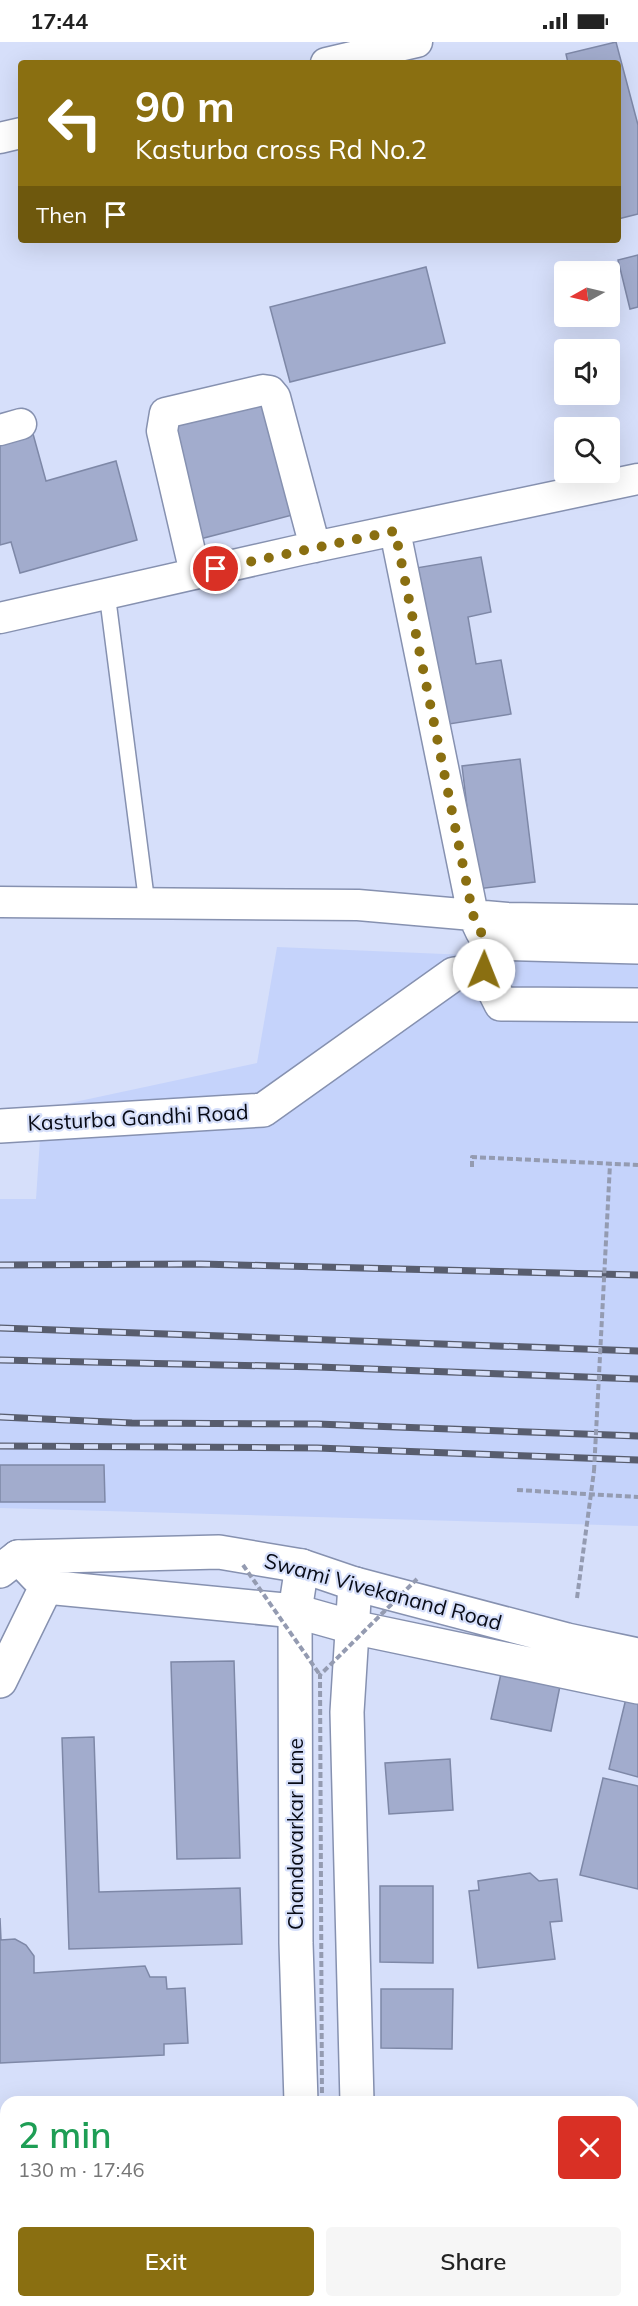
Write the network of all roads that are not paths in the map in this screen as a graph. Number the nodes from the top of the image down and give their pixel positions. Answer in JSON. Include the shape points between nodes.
{"nodes":[{"id":1,"x":417,"y":42,"type":"edge"},
{"id":2,"x":339,"y":60,"type":"edge"},
{"id":3,"x":18,"y":135,"type":"edge"},
{"id":4,"x":0,"y":138,"type":"edge"},
{"id":5,"x":638,"y":479,"type":"edge"},
{"id":6,"x":395,"y":531,"type":"junction"},
{"id":7,"x":315,"y":547,"type":"junction"},
{"id":8,"x":195,"y":573,"type":"junction"},
{"id":9,"x":107,"y":593,"type":"junction"},
{"id":10,"x":0,"y":618,"type":"edge"},
{"id":11,"x":0,"y":902,"type":"edge"},
{"id":12,"x":147,"y":904,"type":"junction"},
{"id":13,"x":638,"y":920,"type":"edge"},
{"id":14,"x":481,"y":943,"type":"junction"},
{"id":15,"x":638,"y":947,"type":"edge"},
{"id":16,"x":638,"y":1005,"type":"edge"},
{"id":17,"x":0,"y":1126,"type":"edge"},
{"id":18,"x":6,"y":1561,"type":"edge"},
{"id":19,"x":302,"y":1566,"type":"junction"},
{"id":20,"x":355,"y":1584,"type":"junction"},
{"id":21,"x":0,"y":1586,"type":"edge"},
{"id":22,"x":46,"y":1587,"type":"junction"},
{"id":23,"x":295,"y":1611,"type":"junction"},
{"id":24,"x":352,"y":1627,"type":"junction"},
{"id":25,"x":638,"y":1655,"type":"edge"},
{"id":26,"x":0,"y":1681,"type":"edge"},
{"id":27,"x":638,"y":1687,"type":"edge"},
{"id":28,"x":301,"y":2096,"type":"edge"},
{"id":29,"x":357,"y":2096,"type":"edge"}],
"edges":[{"from":1,"to":2,"type":"street"},
{"from":3,"to":4,"type":"street"},
{"from":5,"to":6,"type":"street"},
{"from":6,"to":7,"type":"street"},
{"from":6,"to":14,"type":"street"},
{"from":7,"to":8,"type":"street"},
{"from":7,"to":8,"type":"street","via":[[275,397],[263,390],[165,412],[162,431]]},
{"from":8,"to":9,"type":"street"},
{"from":9,"to":10,"type":"street"},
{"from":9,"to":12,"type":"lane"},
{"from":11,"to":12,"type":"street"},
{"from":12,"to":14,"type":"street","via":[[358,905]]},
{"from":13,"to":14,"type":"street"},
{"from":14,"to":15,"type":"main road","name":"Kasturba Gandhi Road"},
{"from":14,"to":16,"type":"main road","via":[[501,1004]]},
{"from":14,"to":17,"type":"main road","name":"Kasturba Gandhi Road","via":[[454,974],[262,1110]]},
{"from":18,"to":19,"type":"main road","name":"Swami Vivekanand Road","via":[[219,1552]]},
{"from":18,"to":22,"type":"main road"},
{"from":19,"to":20,"type":"main road","name":"Swami Vivekanand Road"},
{"from":19,"to":23,"type":"main road","name":"Chandavarkar Lane"},
{"from":20,"to":24,"type":"main road"},
{"from":20,"to":25,"type":"main road","name":"Swami Vivekanand Road"},
{"from":21,"to":22,"type":"main road","name":"Swami Vivekanand Road"},
{"from":22,"to":23,"type":"main road","name":"Swami Vivekanand Road"},
{"from":22,"to":26,"type":"main road"},
{"from":23,"to":24,"type":"main road","name":"Swami Vivekanand Road"},
{"from":23,"to":28,"type":"main road","name":"Chandavarkar Lane"},
{"from":24,"to":27,"type":"main road","name":"Swami Vivekanand Road"},
{"from":24,"to":29,"type":"main road","via":[[347,1712]]}]}
